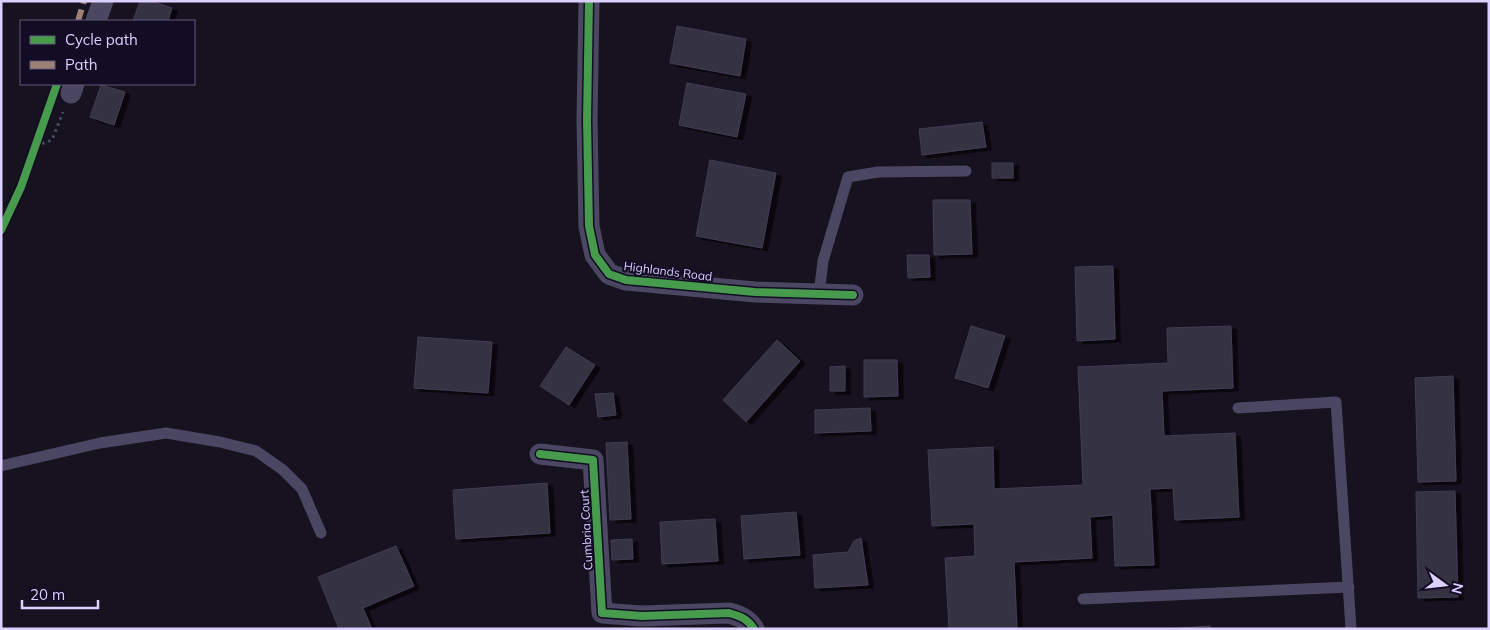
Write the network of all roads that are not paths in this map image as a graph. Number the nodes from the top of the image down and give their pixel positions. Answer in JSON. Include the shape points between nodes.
{"nodes":[{"id":1,"x":103,"y":1,"type":"edge"},
{"id":2,"x":590,"y":1,"type":"edge"},
{"id":3,"x":96,"y":20,"type":"edge"},
{"id":4,"x":966,"y":171,"type":"dead end"},
{"id":5,"x":819,"y":294,"type":"junction"},
{"id":6,"x":853,"y":295,"type":"dead end"},
{"id":7,"x":1238,"y":408,"type":"dead end"},
{"id":8,"x":540,"y":454,"type":"dead end"},
{"id":9,"x":1,"y":466,"type":"edge"},
{"id":10,"x":320,"y":533,"type":"dead end"},
{"id":11,"x":1349,"y":586,"type":"junction"},
{"id":12,"x":1083,"y":599,"type":"dead end"},
{"id":13,"x":754,"y":629,"type":"edge"},
{"id":14,"x":1351,"y":629,"type":"edge"}],
"edges":[{"from":1,"to":3,"type":"street"},
{"from":2,"to":5,"type":"street","name":"Highlands Road","via":[[589,226],[595,255],[609,274],[626,280],[755,292]]},
{"from":4,"to":5,"type":"lane","via":[[878,172],[848,177],[823,261]]},
{"from":5,"to":6,"type":"street","name":"Highlands Road"},
{"from":7,"to":11,"type":"lane","via":[[1336,402]]},
{"from":8,"to":13,"type":"street","name":"Cumbria Court","via":[[593,460],[602,613],[642,616],[729,613],[750,622]]},
{"from":9,"to":10,"type":"lane","via":[[100,443],[166,433],[220,442],[256,451],[283,470],[302,489]]},
{"from":11,"to":12,"type":"lane"},
{"from":11,"to":14,"type":"lane"}]}
